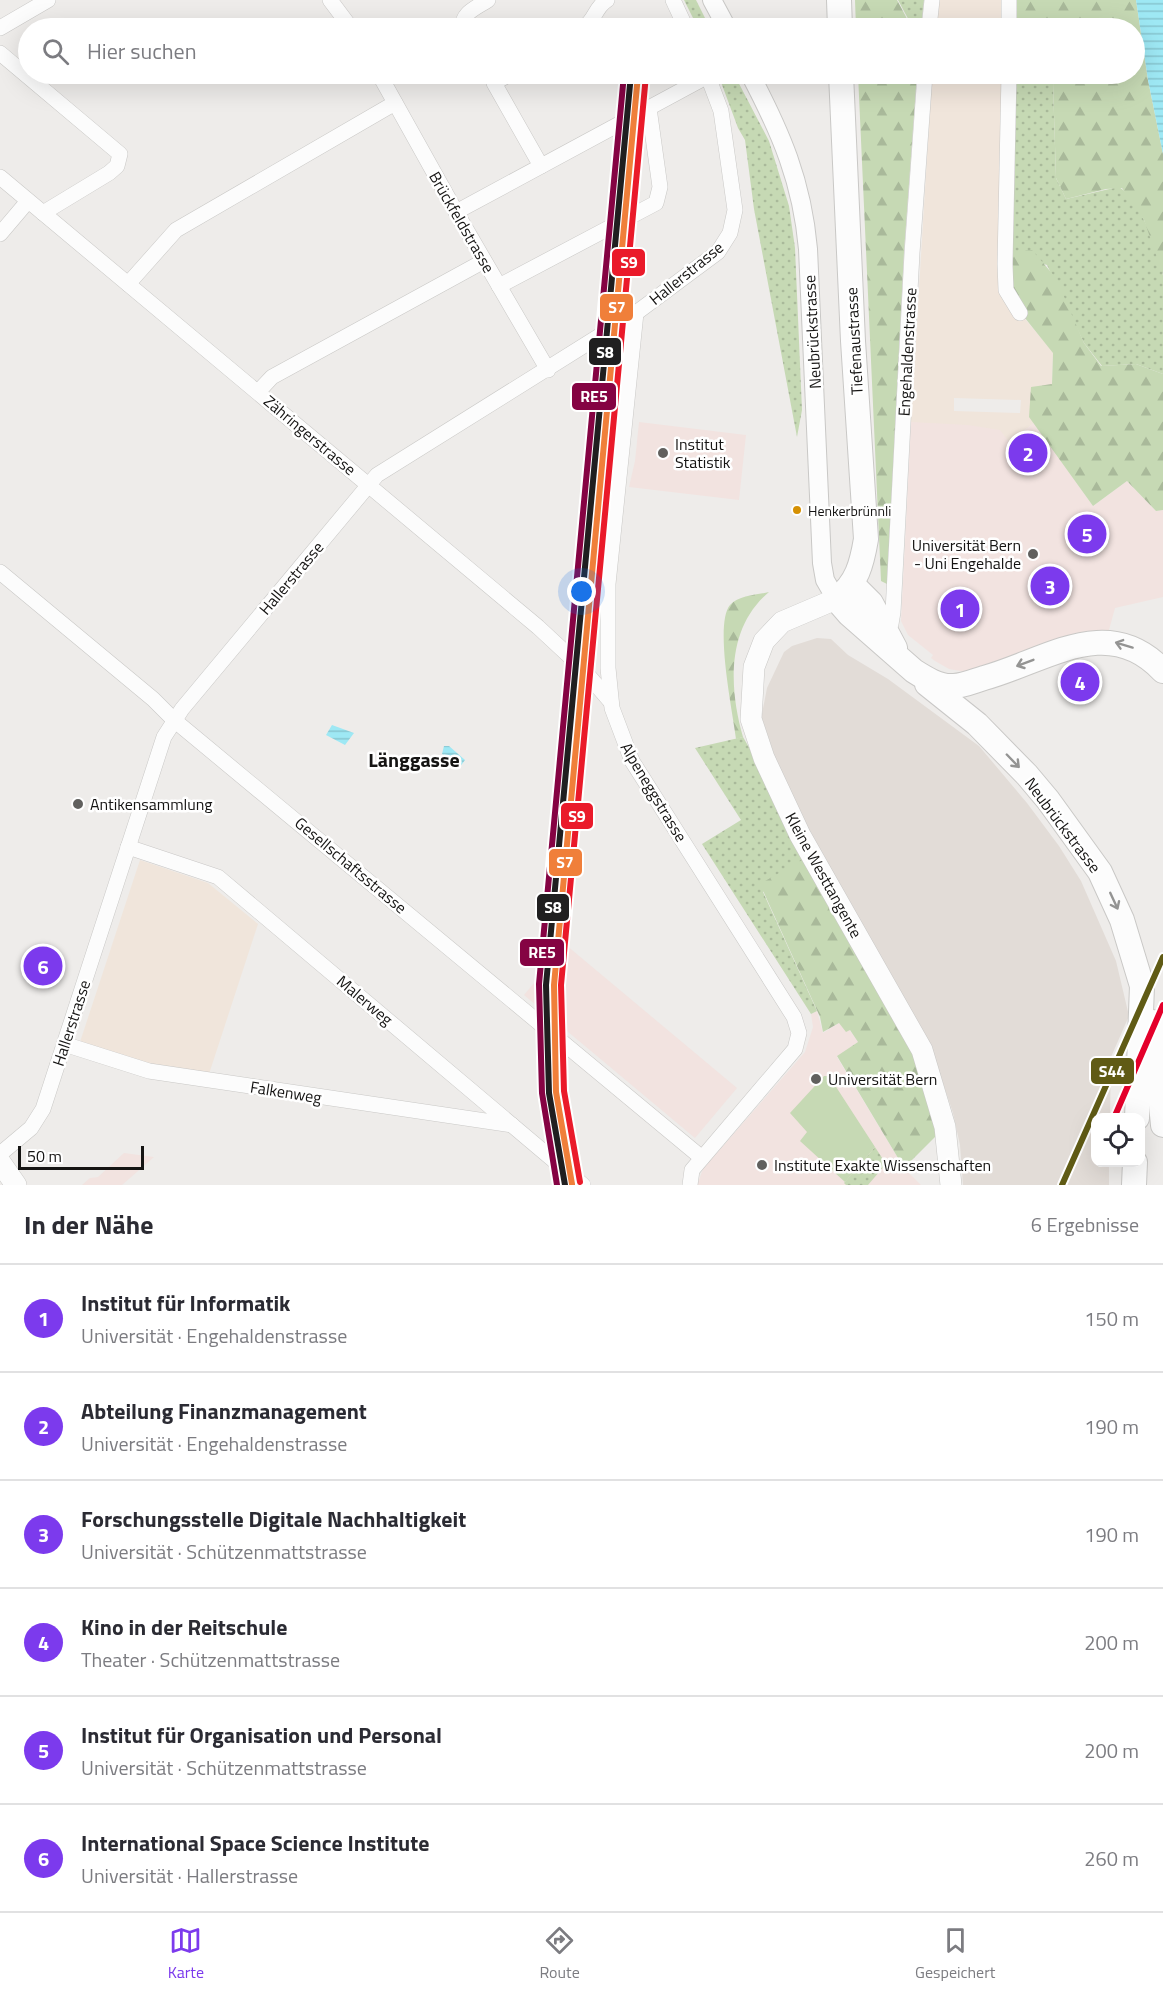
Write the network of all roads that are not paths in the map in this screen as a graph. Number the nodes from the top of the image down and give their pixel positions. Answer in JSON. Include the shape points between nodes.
{"nodes":[{"id":1,"x":48,"y":0,"type":"edge"},
{"id":2,"x":330,"y":0,"type":"edge"},
{"id":3,"x":488,"y":0,"type":"edge"},
{"id":4,"x":607,"y":0,"type":"edge"},
{"id":5,"x":673,"y":0,"type":"edge"},
{"id":6,"x":712,"y":0,"type":"edge"},
{"id":7,"x":838,"y":0,"type":"edge"},
{"id":8,"x":932,"y":0,"type":"edge"},
{"id":9,"x":1009,"y":0,"type":"edge"},
{"id":10,"x":344,"y":18,"type":"edge"},
{"id":11,"x":464,"y":18,"type":"edge"},
{"id":12,"x":592,"y":18,"type":"edge"},
{"id":13,"x":681,"y":18,"type":"edge"},
{"id":14,"x":722,"y":18,"type":"edge"},
{"id":15,"x":839,"y":18,"type":"edge"},
{"id":16,"x":930,"y":18,"type":"edge"},
{"id":17,"x":1009,"y":18,"type":"edge"},
{"id":18,"x":0,"y":27,"type":"edge"},
{"id":19,"x":0,"y":53,"type":"edge"},
{"id":20,"x":18,"y":68,"type":"edge"},
{"id":21,"x":37,"y":84,"type":"edge"},
{"id":22,"x":385,"y":84,"type":"edge"},
{"id":23,"x":494,"y":84,"type":"edge"},
{"id":24,"x":691,"y":84,"type":"edge"},
{"id":25,"x":711,"y":84,"type":"edge"},
{"id":26,"x":755,"y":84,"type":"edge"},
{"id":27,"x":841,"y":84,"type":"edge"},
{"id":28,"x":924,"y":84,"type":"edge"},
{"id":29,"x":1009,"y":84,"type":"edge"},
{"id":30,"x":395,"y":103,"type":"junction"},
{"id":31,"x":649,"y":108,"type":"junction"},
{"id":32,"x":541,"y":166,"type":"junction"},
{"id":33,"x":0,"y":177,"type":"edge"},
{"id":34,"x":28,"y":201,"type":"junction"},
{"id":35,"x":456,"y":212,"type":"junction"},
{"id":36,"x":43,"y":213,"type":"junction"},
{"id":37,"x":0,"y":234,"type":"edge"},
{"id":38,"x":484,"y":261,"type":"junction"},
{"id":39,"x":128,"y":284,"type":"junction"},
{"id":40,"x":499,"y":286,"type":"junction"},
{"id":41,"x":636,"y":313,"type":"junction"},
{"id":42,"x":1020,"y":313,"type":"dead end"},
{"id":43,"x":548,"y":370,"type":"junction"},
{"id":44,"x":258,"y":392,"type":"junction"},
{"id":45,"x":368,"y":485,"type":"junction"},
{"id":46,"x":0,"y":572,"type":"edge"},
{"id":47,"x":844,"y":592,"type":"junction"},
{"id":48,"x":881,"y":633,"type":"junction"},
{"id":49,"x":907,"y":665,"type":"junction"},
{"id":50,"x":1163,"y":671,"type":"edge"},
{"id":51,"x":973,"y":682,"type":"junction"},
{"id":52,"x":611,"y":702,"type":"junction"},
{"id":53,"x":174,"y":720,"type":"junction"},
{"id":54,"x":977,"y":724,"type":"junction"},
{"id":55,"x":128,"y":847,"type":"junction"},
{"id":56,"x":1142,"y":986,"type":"junction"},
{"id":57,"x":64,"y":1044,"type":"junction"},
{"id":58,"x":1137,"y":1113,"type":"edge"},
{"id":59,"x":512,"y":1125,"type":"junction"},
{"id":60,"x":1163,"y":1125,"type":"edge"},
{"id":61,"x":0,"y":1154,"type":"edge"},
{"id":62,"x":702,"y":1158,"type":"junction"},
{"id":63,"x":0,"y":1162,"type":"edge"},
{"id":64,"x":1135,"y":1167,"type":"edge"},
{"id":65,"x":16,"y":1185,"type":"edge"},
{"id":66,"x":583,"y":1185,"type":"edge"},
{"id":67,"x":690,"y":1185,"type":"edge"},
{"id":68,"x":951,"y":1185,"type":"edge"},
{"id":69,"x":1134,"y":1185,"type":"edge"}],
"edges":[{"from":1,"to":18,"type":"street"},
{"from":2,"to":10,"type":"street"},
{"from":3,"to":11,"type":"street"},
{"from":4,"to":12,"type":"street"},
{"from":5,"to":13,"type":"street"},
{"from":6,"to":14,"type":"street"},
{"from":7,"to":15,"type":"main road"},
{"from":8,"to":16,"type":"street"},
{"from":9,"to":17,"type":"street"},
{"from":19,"to":20,"type":"street"},
{"from":21,"to":36,"type":"street","via":[[120,154],[117,166],[109,173]]},
{"from":22,"to":30,"type":"street","name":"Brückfeldstrasse"},
{"from":23,"to":32,"type":"street"},
{"from":24,"to":31,"type":"street"},
{"from":25,"to":41,"type":"street","name":"Hallerstrasse","via":[[720,103],[735,210],[730,233],[718,252]]},
{"from":26,"to":47,"type":"street","name":"Neubrückstrasse","via":[[782,136],[803,207],[809,260],[822,563],[825,580]]},
{"from":27,"to":47,"type":"main road","name":"Tiefenaustrasse","via":[[866,539],[862,562]]},
{"from":28,"to":48,"type":"street","name":"Engehaldenstrasse","via":[[893,612],[891,624]]},
{"from":29,"to":42,"type":"street","via":[[1006,290]]},
{"from":30,"to":35,"type":"street","name":"Brückfeldstrasse"},
{"from":30,"to":39,"type":"street","via":[[176,230]]},
{"from":31,"to":32,"type":"street"},
{"from":31,"to":40,"type":"street","via":[[660,187],[658,200]]},
{"from":32,"to":35,"type":"street"},
{"from":33,"to":34,"type":"street","name":"Zähringerstrasse"},
{"from":34,"to":36,"type":"street","name":"Zähringerstrasse"},
{"from":34,"to":37,"type":"street"},
{"from":35,"to":38,"type":"street","name":"Brückfeldstrasse"},
{"from":36,"to":39,"type":"street","name":"Zähringerstrasse"},
{"from":38,"to":40,"type":"street","name":"Brückfeldstrasse"},
{"from":38,"to":44,"type":"street","via":[[272,377]]},
{"from":39,"to":44,"type":"street","name":"Zähringerstrasse"},
{"from":40,"to":43,"type":"street","name":"Brückfeldstrasse"},
{"from":41,"to":43,"type":"street","name":"Hallerstrasse"},
{"from":41,"to":52,"type":"street","name":"Alpeneggstrasse","via":[[608,584]]},
{"from":43,"to":45,"type":"street","name":"Hallerstrasse","via":[[377,475]]},
{"from":44,"to":45,"type":"street","name":"Zähringerstrasse"},
{"from":45,"to":52,"type":"street","name":"Zähringerstrasse","via":[[538,627]]},
{"from":45,"to":53,"type":"street","name":"Hallerstrasse"},
{"from":46,"to":53,"type":"street","name":"Gesellschaftsstrasse"},
{"from":47,"to":48,"type":"main road","via":[[849,614]]},
{"from":47,"to":68,"type":"main road","name":"Kleine Westtangente","via":[[782,622],[764,641],[754,667],[751,719],[767,766],[800,835],[922,1050],[945,1127]]},
{"from":48,"to":49,"type":"main road"},
{"from":49,"to":51,"type":"main road","via":[[925,678],[950,687]]},
{"from":49,"to":54,"type":"main road","name":"Neubrückstrasse"},
{"from":50,"to":51,"type":"main road","one_way":true,"via":[[1138,650],[1102,641],[1078,645]]},
{"from":51,"to":54,"type":"main road","via":[[970,705]]},
{"from":52,"to":62,"type":"street","name":"Alpeneggstrasse","via":[[633,761],[798,1026],[795,1049]]},
{"from":53,"to":55,"type":"street","name":"Hallerstrasse","via":[[164,737]]},
{"from":53,"to":62,"type":"street","name":"Gesellschaftsstrasse"},
{"from":54,"to":56,"type":"main road","name":"Neubrückstrasse","one_way":true,"via":[[1048,800],[1100,872],[1122,920]]},
{"from":55,"to":57,"type":"street","name":"Hallerstrasse"},
{"from":55,"to":59,"type":"street","name":"Malerweg","via":[[218,877]]},
{"from":56,"to":58,"type":"main road","name":"Neubrückstrasse"},
{"from":56,"to":60,"type":"main road","via":[[1152,1010]]},
{"from":57,"to":59,"type":"street","name":"Falkenweg","via":[[149,1071]]},
{"from":57,"to":61,"type":"street","name":"Hallerstrasse","via":[[39,1118]]},
{"from":59,"to":66,"type":"street","name":"Malerweg"},
{"from":62,"to":67,"type":"street","via":[[692,1170]]},
{"from":63,"to":65,"type":"main road"},
{"from":64,"to":69,"type":"main road"}]}
